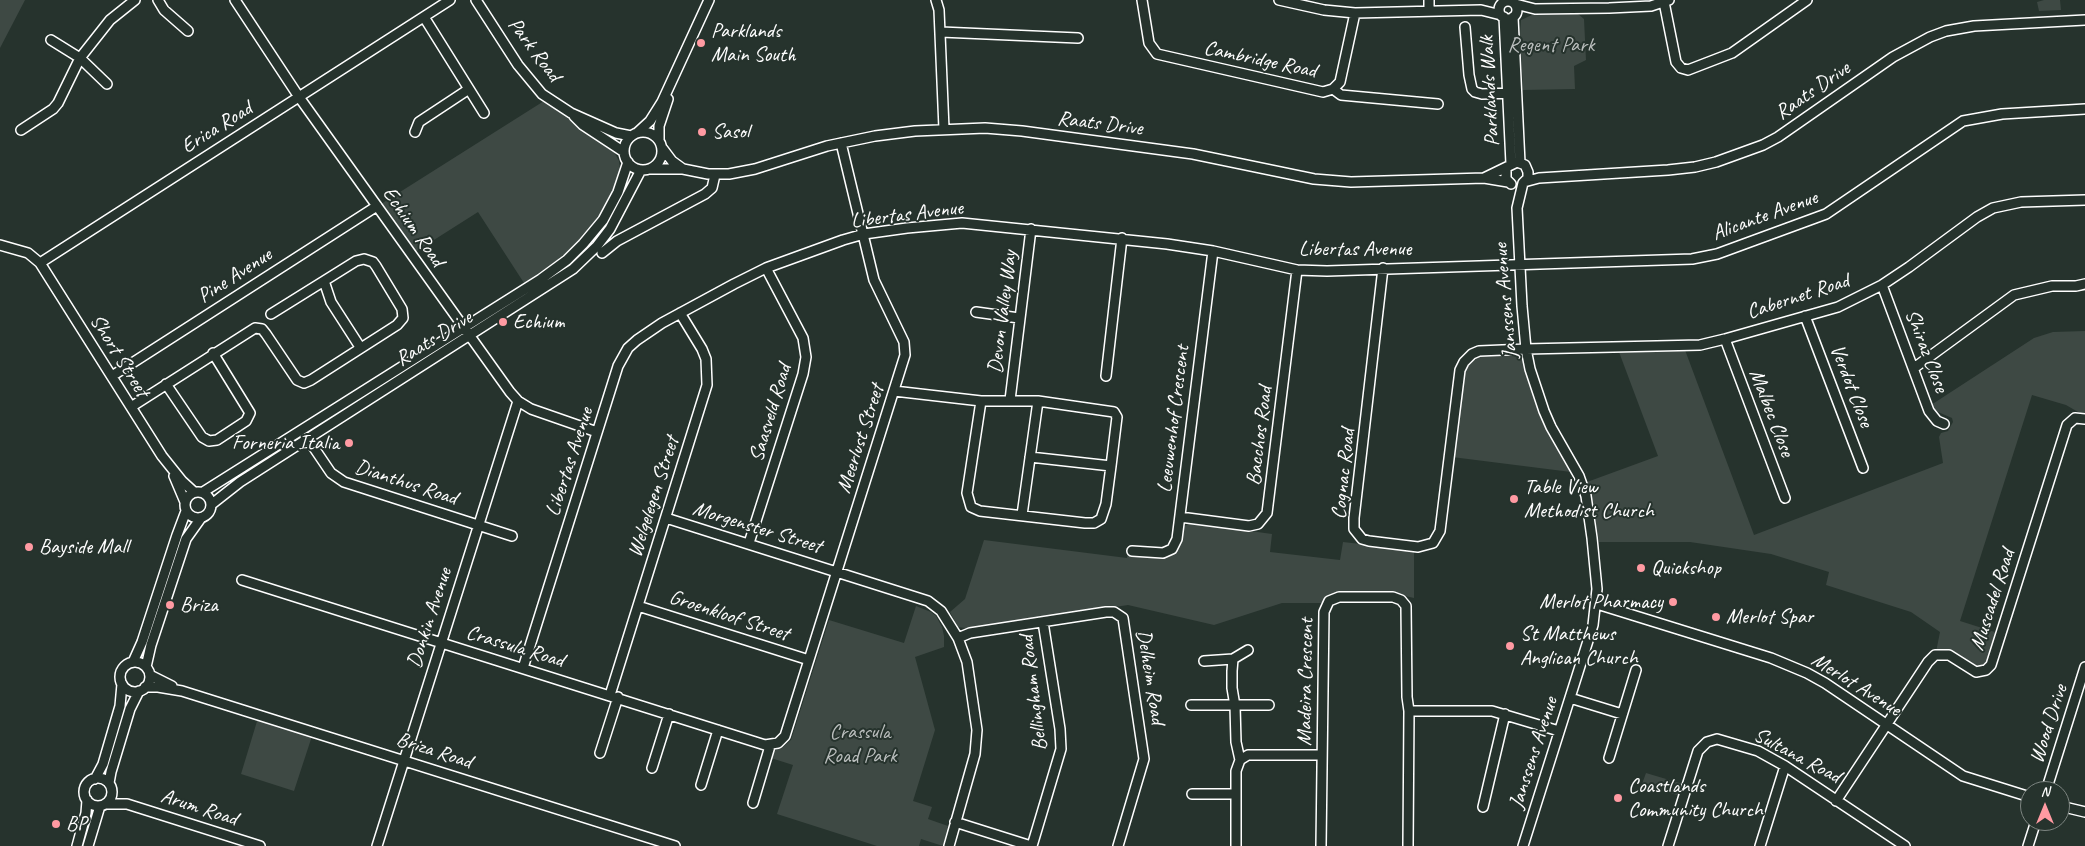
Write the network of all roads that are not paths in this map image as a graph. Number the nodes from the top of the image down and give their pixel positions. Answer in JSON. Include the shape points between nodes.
{"nodes":[{"id":1,"x":135,"y":0,"type":"edge"},
{"id":2,"x":158,"y":0,"type":"edge"},
{"id":3,"x":450,"y":0,"type":"edge"},
{"id":4,"x":476,"y":0,"type":"edge"},
{"id":5,"x":708,"y":0,"type":"edge"},
{"id":6,"x":936,"y":0,"type":"edge"},
{"id":7,"x":1142,"y":0,"type":"edge"},
{"id":8,"x":1279,"y":0,"type":"edge"},
{"id":9,"x":1429,"y":0,"type":"edge"},
{"id":10,"x":1807,"y":0,"type":"edge"},
{"id":11,"x":1666,"y":1,"type":"edge"},
{"id":12,"x":240,"y":2,"type":"edge"},
{"id":13,"x":1796,"y":3,"type":"edge"},
{"id":14,"x":1502,"y":4,"type":"junction"},
{"id":15,"x":1515,"y":4,"type":"junction"},
{"id":16,"x":1535,"y":9,"type":"junction"},
{"id":17,"x":1481,"y":10,"type":"junction"},
{"id":18,"x":1430,"y":11,"type":"junction"},
{"id":19,"x":1355,"y":13,"type":"junction"},
{"id":20,"x":2085,"y":14,"type":"edge"},
{"id":21,"x":1514,"y":15,"type":"junction"},
{"id":22,"x":1502,"y":16,"type":"junction"},
{"id":23,"x":424,"y":17,"type":"junction"},
{"id":24,"x":2085,"y":20,"type":"edge"},
{"id":25,"x":2045,"y":21,"type":"junction"},
{"id":26,"x":1465,"y":27,"type":"dead end"},
{"id":27,"x":188,"y":31,"type":"dead end"},
{"id":28,"x":941,"y":32,"type":"junction"},
{"id":29,"x":1078,"y":38,"type":"dead end"},
{"id":30,"x":52,"y":40,"type":"dead end"},
{"id":31,"x":80,"y":58,"type":"junction"},
{"id":32,"x":674,"y":80,"type":"junction"},
{"id":33,"x":107,"y":84,"type":"dead end"},
{"id":34,"x":469,"y":89,"type":"junction"},
{"id":35,"x":1334,"y":89,"type":"junction"},
{"id":36,"x":1518,"y":93,"type":"junction"},
{"id":37,"x":1507,"y":94,"type":"junction"},
{"id":38,"x":299,"y":96,"type":"junction"},
{"id":39,"x":1438,"y":104,"type":"dead end"},
{"id":40,"x":2085,"y":109,"type":"edge"},
{"id":41,"x":484,"y":113,"type":"dead end"},
{"id":42,"x":571,"y":113,"type":"junction"},
{"id":43,"x":944,"y":129,"type":"junction"},
{"id":44,"x":21,"y":130,"type":"dead end"},
{"id":45,"x":415,"y":132,"type":"dead end"},
{"id":46,"x":635,"y":134,"type":"junction"},
{"id":47,"x":841,"y":143,"type":"junction"},
{"id":48,"x":661,"y":144,"type":"junction"},
{"id":49,"x":624,"y":152,"type":"junction"},
{"id":50,"x":628,"y":162,"type":"junction"},
{"id":51,"x":1516,"y":165,"type":"junction"},
{"id":52,"x":650,"y":169,"type":"junction"},
{"id":53,"x":641,"y":170,"type":"junction"},
{"id":54,"x":683,"y":170,"type":"junction"},
{"id":55,"x":1596,"y":173,"type":"junction"},
{"id":56,"x":715,"y":175,"type":"junction"},
{"id":57,"x":1484,"y":178,"type":"junction"},
{"id":58,"x":1509,"y":182,"type":"junction"},
{"id":59,"x":1523,"y":183,"type":"junction"},
{"id":60,"x":2085,"y":200,"type":"edge"},
{"id":61,"x":377,"y":206,"type":"junction"},
{"id":62,"x":1517,"y":208,"type":"junction"},
{"id":63,"x":1031,"y":229,"type":"junction"},
{"id":64,"x":864,"y":234,"type":"junction"},
{"id":65,"x":1122,"y":238,"type":"junction"},
{"id":66,"x":0,"y":245,"type":"edge"},
{"id":67,"x":1213,"y":251,"type":"junction"},
{"id":68,"x":602,"y":253,"type":"dead end"},
{"id":69,"x":40,"y":263,"type":"junction"},
{"id":70,"x":1520,"y":263,"type":"junction"},
{"id":71,"x":766,"y":268,"type":"junction"},
{"id":72,"x":1383,"y":268,"type":"junction"},
{"id":73,"x":1297,"y":270,"type":"junction"},
{"id":74,"x":324,"y":281,"type":"junction"},
{"id":75,"x":2085,"y":284,"type":"edge"},
{"id":76,"x":1882,"y":285,"type":"junction"},
{"id":77,"x":976,"y":312,"type":"dead end"},
{"id":78,"x":680,"y":313,"type":"junction"},
{"id":79,"x":271,"y":314,"type":"dead end"},
{"id":80,"x":1805,"y":316,"type":"junction"},
{"id":81,"x":1020,"y":318,"type":"junction"},
{"id":82,"x":464,"y":327,"type":"junction"},
{"id":83,"x":470,"y":336,"type":"junction"},
{"id":84,"x":1725,"y":339,"type":"junction"},
{"id":85,"x":360,"y":347,"type":"junction"},
{"id":86,"x":1526,"y":349,"type":"junction"},
{"id":87,"x":213,"y":353,"type":"junction"},
{"id":88,"x":1914,"y":368,"type":"junction"},
{"id":89,"x":112,"y":376,"type":"junction"},
{"id":90,"x":1106,"y":376,"type":"dead end"},
{"id":91,"x":166,"y":384,"type":"junction"},
{"id":92,"x":894,"y":391,"type":"junction"},
{"id":93,"x":981,"y":400,"type":"junction"},
{"id":94,"x":1010,"y":400,"type":"junction"},
{"id":95,"x":518,"y":401,"type":"junction"},
{"id":96,"x":1038,"y":401,"type":"junction"},
{"id":97,"x":131,"y":407,"type":"junction"},
{"id":98,"x":2085,"y":419,"type":"edge"},
{"id":99,"x":1944,"y":424,"type":"dead end"},
{"id":100,"x":597,"y":432,"type":"junction"},
{"id":101,"x":308,"y":439,"type":"junction"},
{"id":102,"x":1030,"y":456,"type":"junction"},
{"id":103,"x":1111,"y":466,"type":"junction"},
{"id":104,"x":169,"y":467,"type":"junction"},
{"id":105,"x":1863,"y":468,"type":"dead end"},
{"id":106,"x":199,"y":492,"type":"junction"},
{"id":107,"x":1785,"y":498,"type":"dead end"},
{"id":108,"x":212,"y":504,"type":"junction"},
{"id":109,"x":186,"y":506,"type":"junction"},
{"id":110,"x":1022,"y":515,"type":"junction"},
{"id":111,"x":1180,"y":517,"type":"junction"},
{"id":112,"x":201,"y":518,"type":"junction"},
{"id":113,"x":666,"y":518,"type":"junction"},
{"id":114,"x":478,"y":525,"type":"junction"},
{"id":115,"x":512,"y":536,"type":"dead end"},
{"id":116,"x":750,"y":544,"type":"junction"},
{"id":117,"x":1132,"y":551,"type":"dead end"},
{"id":118,"x":836,"y":572,"type":"junction"},
{"id":119,"x":242,"y":580,"type":"dead end"},
{"id":120,"x":1597,"y":604,"type":"junction"},
{"id":121,"x":638,"y":606,"type":"junction"},
{"id":122,"x":1043,"y":622,"type":"junction"},
{"id":123,"x":958,"y":638,"type":"junction"},
{"id":124,"x":440,"y":643,"type":"junction"},
{"id":125,"x":1248,"y":650,"type":"dead end"},
{"id":126,"x":809,"y":660,"type":"junction"},
{"id":127,"x":1233,"y":660,"type":"junction"},
{"id":128,"x":1204,"y":661,"type":"dead end"},
{"id":129,"x":133,"y":662,"type":"junction"},
{"id":130,"x":2085,"y":667,"type":"edge"},
{"id":131,"x":523,"y":668,"type":"junction"},
{"id":132,"x":1636,"y":670,"type":"dead end"},
{"id":133,"x":148,"y":671,"type":"junction"},
{"id":134,"x":122,"y":684,"type":"junction"},
{"id":135,"x":142,"y":689,"type":"junction"},
{"id":136,"x":182,"y":691,"type":"junction"},
{"id":137,"x":614,"y":696,"type":"junction"},
{"id":138,"x":1570,"y":698,"type":"junction"},
{"id":139,"x":1191,"y":705,"type":"dead end"},
{"id":140,"x":1269,"y":705,"type":"dead end"},
{"id":141,"x":1235,"y":706,"type":"junction"},
{"id":142,"x":1409,"y":711,"type":"junction"},
{"id":143,"x":669,"y":714,"type":"junction"},
{"id":144,"x":1505,"y":714,"type":"junction"},
{"id":145,"x":1622,"y":714,"type":"junction"},
{"id":146,"x":1886,"y":725,"type":"junction"},
{"id":147,"x":718,"y":730,"type":"junction"},
{"id":148,"x":1559,"y":731,"type":"junction"},
{"id":149,"x":774,"y":744,"type":"junction"},
{"id":150,"x":600,"y":753,"type":"dead end"},
{"id":151,"x":1322,"y":755,"type":"junction"},
{"id":152,"x":1239,"y":757,"type":"junction"},
{"id":153,"x":1608,"y":758,"type":"dead end"},
{"id":154,"x":404,"y":760,"type":"junction"},
{"id":155,"x":1786,"y":766,"type":"junction"},
{"id":156,"x":652,"y":768,"type":"dead end"},
{"id":157,"x":95,"y":779,"type":"junction"},
{"id":158,"x":2049,"y":781,"type":"edge"},
{"id":159,"x":701,"y":785,"type":"dead end"},
{"id":160,"x":110,"y":787,"type":"junction"},
{"id":161,"x":1192,"y":794,"type":"dead end"},
{"id":162,"x":1236,"y":794,"type":"junction"},
{"id":163,"x":2020,"y":794,"type":"edge"},
{"id":164,"x":87,"y":800,"type":"junction"},
{"id":165,"x":1836,"y":801,"type":"junction"},
{"id":166,"x":753,"y":803,"type":"dead end"},
{"id":167,"x":127,"y":804,"type":"junction"},
{"id":168,"x":103,"y":805,"type":"junction"},
{"id":169,"x":1483,"y":806,"type":"dead end"},
{"id":170,"x":2070,"y":808,"type":"edge"},
{"id":171,"x":2085,"y":812,"type":"edge"},
{"id":172,"x":955,"y":822,"type":"junction"},
{"id":173,"x":2033,"y":831,"type":"edge"},
{"id":174,"x":77,"y":846,"type":"edge"},
{"id":175,"x":88,"y":846,"type":"edge"},
{"id":176,"x":260,"y":846,"type":"edge"},
{"id":177,"x":377,"y":846,"type":"edge"},
{"id":178,"x":675,"y":846,"type":"edge"},
{"id":179,"x":949,"y":846,"type":"edge"},
{"id":180,"x":1032,"y":846,"type":"edge"},
{"id":181,"x":1118,"y":846,"type":"edge"},
{"id":182,"x":1236,"y":846,"type":"edge"},
{"id":183,"x":1321,"y":846,"type":"edge"},
{"id":184,"x":1408,"y":846,"type":"edge"},
{"id":185,"x":1522,"y":846,"type":"edge"},
{"id":186,"x":1668,"y":846,"type":"edge"},
{"id":187,"x":1760,"y":846,"type":"edge"},
{"id":188,"x":1905,"y":846,"type":"edge"},
{"id":189,"x":2028,"y":846,"type":"edge"}],
"edges":[{"from":1,"to":31,"type":"street","via":[[110,20]]},
{"from":2,"to":27,"type":"street","via":[[164,10]]},
{"from":3,"to":23,"type":"street","name":"Erica Road"},
{"from":4,"to":42,"type":"street","name":"Park Road","via":[[529,80],[542,94]]},
{"from":5,"to":32,"type":"street"},
{"from":6,"to":28,"type":"street"},
{"from":7,"to":35,"type":"street","name":"Cambridge Road","via":[[1149,43],[1157,54],[1320,91]]},
{"from":8,"to":19,"type":"street"},
{"from":9,"to":18,"type":"street"},
{"from":10,"to":13,"type":"street"},
{"from":11,"to":13,"type":"street","via":[[1676,62],[1688,70],[1732,52]]},
{"from":11,"to":16,"type":"street","via":[[1644,7]]},
{"from":12,"to":38,"type":"street","name":"Echium Road"},
{"from":14,"to":15,"type":"street","via":[[1510,1]]},
{"from":14,"to":17,"type":"street"},
{"from":14,"to":22,"type":"street"},
{"from":15,"to":16,"type":"street"},
{"from":15,"to":21,"type":"street"},
{"from":16,"to":21,"type":"street"},
{"from":17,"to":18,"type":"street"},
{"from":17,"to":22,"type":"street"},
{"from":18,"to":19,"type":"street"},
{"from":19,"to":35,"type":"street","name":"Cambridge Road","via":[[1340,82]]},
{"from":20,"to":25,"type":"street","name":"Raats Drive"},
{"from":21,"to":22,"type":"street"},
{"from":21,"to":36,"type":"street","name":"Parklands Walk"},
{"from":22,"to":37,"type":"street","name":"Parklands Walk"},
{"from":23,"to":34,"type":"street"},
{"from":23,"to":38,"type":"street","name":"Erica Road"},
{"from":24,"to":25,"type":"street","name":"Raats Drive"},
{"from":25,"to":55,"type":"street","name":"Raats Drive","via":[[1960,28],[1922,40],[1778,136],[1736,156],[1696,167]]},
{"from":26,"to":37,"type":"street","via":[[1472,88],[1478,94]]},
{"from":28,"to":29,"type":"street"},
{"from":28,"to":43,"type":"street"},
{"from":30,"to":31,"type":"street"},
{"from":31,"to":33,"type":"street"},
{"from":31,"to":44,"type":"street","via":[[58,103]]},
{"from":32,"to":46,"type":"street","via":[[654,115]]},
{"from":32,"to":48,"type":"street","via":[[659,126]]},
{"from":34,"to":41,"type":"street"},
{"from":34,"to":45,"type":"street","via":[[419,122]]},
{"from":35,"to":39,"type":"street","via":[[1341,95]]},
{"from":36,"to":37,"type":"street"},
{"from":36,"to":51,"type":"street","name":"Parklands Walk"},
{"from":37,"to":51,"type":"street","name":"Parklands Walk"},
{"from":38,"to":61,"type":"street","name":"Echium Road"},
{"from":38,"to":69,"type":"street","name":"Erica Road"},
{"from":40,"to":70,"type":"street","name":"Alicante Avenue","via":[[2002,114],[1964,121],[1826,214],[1717,254],[1692,259]]},
{"from":42,"to":46,"type":"street","name":"Park Road","via":[[616,133]]},
{"from":42,"to":49,"type":"street","name":"Park Road","via":[[583,125]]},
{"from":43,"to":47,"type":"street","name":"Raats Drive"},
{"from":43,"to":57,"type":"street","name":"Raats Drive","via":[[1004,129],[1174,151],[1327,180]]},
{"from":46,"to":48,"type":"street","via":[[652,134]]},
{"from":46,"to":49,"type":"street","via":[[626,142]]},
{"from":47,"to":56,"type":"street","name":"Raats Drive","via":[[755,170]]},
{"from":47,"to":64,"type":"street","name":"Meerlust Street"},
{"from":48,"to":52,"type":"street","via":[[660,160]]},
{"from":48,"to":54,"type":"street","via":[[672,161]]},
{"from":49,"to":50,"type":"street"},
{"from":50,"to":53,"type":"street"},
{"from":50,"to":82,"type":"street","name":"Raats Drive","via":[[610,208],[577,251],[541,279]]},
{"from":51,"to":55,"type":"street","name":"Raats Drive","via":[[1538,172]]},
{"from":51,"to":57,"type":"street","name":"Raats Drive"},
{"from":51,"to":58,"type":"street","via":[[1505,175]]},
{"from":51,"to":59,"type":"street","via":[[1528,175]]},
{"from":52,"to":53,"type":"street"},
{"from":52,"to":54,"type":"street","name":"Raats Drive"},
{"from":53,"to":83,"type":"street","name":"Raats Drive","via":[[610,228],[590,254],[560,279]]},
{"from":54,"to":56,"type":"street","name":"Raats Drive"},
{"from":55,"to":59,"type":"street","name":"Raats Drive","via":[[1540,178]]},
{"from":56,"to":68,"type":"street","via":[[712,188],[705,194],[616,241]]},
{"from":57,"to":58,"type":"street","name":"Raats Drive"},
{"from":58,"to":59,"type":"street"},
{"from":58,"to":62,"type":"street","name":"Janssens Avenue"},
{"from":59,"to":62,"type":"street","name":"Janssens Avenue"},
{"from":60,"to":76,"type":"street","name":"Cabernet Road","via":[[2021,202],[1992,208]]},
{"from":61,"to":82,"type":"street","name":"Echium Road"},
{"from":61,"to":89,"type":"street","name":"Pine Avenue"},
{"from":62,"to":70,"type":"street","name":"Janssens Avenue"},
{"from":63,"to":64,"type":"street","name":"Libertas Avenue","via":[[962,223]]},
{"from":63,"to":65,"type":"street","name":"Libertas Avenue"},
{"from":63,"to":81,"type":"street","name":"Devon Valley Way"},
{"from":64,"to":71,"type":"street","name":"Libertas Avenue"},
{"from":64,"to":92,"type":"street","name":"Meerlust Street","via":[[874,280],[904,342],[904,362]]},
{"from":65,"to":67,"type":"street","name":"Libertas Avenue"},
{"from":65,"to":90,"type":"street"},
{"from":66,"to":69,"type":"street","via":[[28,253]]},
{"from":67,"to":73,"type":"street","name":"Libertas Avenue"},
{"from":67,"to":111,"type":"street","name":"Leeuwenhof Crescent"},
{"from":69,"to":89,"type":"street","name":"Short Street"},
{"from":70,"to":72,"type":"street","name":"Libertas Avenue"},
{"from":70,"to":86,"type":"street","name":"Janssens Avenue"},
{"from":71,"to":78,"type":"street","name":"Libertas Avenue"},
{"from":71,"to":116,"type":"street","name":"Saasveld Road","via":[[802,338],[806,357]]},
{"from":72,"to":73,"type":"street","name":"Libertas Avenue"},
{"from":72,"to":86,"type":"street","name":"Cognac Road","via":[[1354,518],[1354,529],[1362,539],[1418,547],[1436,540],[1440,531],[1460,370],[1468,356],[1479,351]]},
{"from":73,"to":111,"type":"street","name":"Bacchos Road","via":[[1267,513],[1258,524],[1250,526]]},
{"from":74,"to":79,"type":"street"},
{"from":74,"to":85,"type":"street","via":[[331,302]]},
{"from":74,"to":85,"type":"street","via":[[360,260],[369,260],[402,309],[403,318],[397,325]]},
{"from":75,"to":88,"type":"street","via":[[2052,286],[2014,295]]},
{"from":76,"to":80,"type":"street","name":"Cabernet Road","via":[[1838,307]]},
{"from":76,"to":88,"type":"street","name":"Shiraz Close"},
{"from":77,"to":81,"type":"street"},
{"from":78,"to":100,"type":"street","name":"Libertas Avenue","via":[[628,348],[618,366]]},
{"from":78,"to":113,"type":"street","name":"Welgelegen Street","via":[[702,349],[708,378]]},
{"from":80,"to":84,"type":"street","name":"Cabernet Road"},
{"from":80,"to":105,"type":"street","name":"Verdot Close"},
{"from":81,"to":94,"type":"street","name":"Devon Valley Way"},
{"from":82,"to":83,"type":"street","name":"Echium Road"},
{"from":82,"to":106,"type":"street","name":"Raats Drive"},
{"from":83,"to":95,"type":"street","name":"Echium Road"},
{"from":83,"to":101,"type":"street","name":"Raats Drive"},
{"from":84,"to":86,"type":"street","name":"Cabernet Road","via":[[1700,345]]},
{"from":84,"to":107,"type":"street","name":"Malbec Close"},
{"from":85,"to":87,"type":"street","via":[[304,383],[294,378],[259,328],[251,329]]},
{"from":86,"to":120,"type":"street","name":"Janssens Avenue","via":[[1544,411],[1579,476],[1586,496]]},
{"from":87,"to":91,"type":"street"},
{"from":87,"to":91,"type":"street","via":[[250,413],[246,422],[217,440],[209,441],[202,437]]},
{"from":88,"to":99,"type":"street","name":"Shiraz Close","via":[[1930,410],[1937,421]]},
{"from":89,"to":97,"type":"street","name":"Short Street"},
{"from":91,"to":97,"type":"street"},
{"from":92,"to":93,"type":"street"},
{"from":92,"to":118,"type":"street","name":"Meerlust Street"},
{"from":93,"to":94,"type":"street"},
{"from":93,"to":110,"type":"street","via":[[968,501],[977,510]]},
{"from":94,"to":96,"type":"street"},
{"from":95,"to":100,"type":"street","name":"Echium Road","via":[[544,414]]},
{"from":95,"to":114,"type":"street","name":"Donkin Avenue"},
{"from":96,"to":102,"type":"street"},
{"from":96,"to":103,"type":"street","via":[[1114,412],[1117,417]]},
{"from":97,"to":104,"type":"street","name":"Short Street"},
{"from":98,"to":146,"type":"street","name":"Muscadel Road","via":[[2075,418],[2067,424],[1991,665],[1976,672],[1949,655],[1935,655]]},
{"from":100,"to":131,"type":"street","name":"Libertas Avenue"},
{"from":101,"to":108,"type":"street","name":"Raats Drive","via":[[228,489]]},
{"from":101,"to":114,"type":"street","name":"Dianthus Road","via":[[338,479]]},
{"from":102,"to":103,"type":"street"},
{"from":102,"to":110,"type":"street"},
{"from":103,"to":110,"type":"street","via":[[1105,511],[1099,521],[1085,523]]},
{"from":104,"to":106,"type":"street","name":"Short Street"},
{"from":104,"to":109,"type":"street","name":"Short Street"},
{"from":106,"to":108,"type":"street","via":[[210,498]]},
{"from":106,"to":109,"type":"street","via":[[187,497]]},
{"from":108,"to":112,"type":"street","via":[[209,513]]},
{"from":109,"to":112,"type":"street","via":[[192,517]]},
{"from":109,"to":129,"type":"street"},
{"from":111,"to":117,"type":"street","name":"Leeuwenhof Crescent","via":[[1172,549],[1163,553]]},
{"from":112,"to":133,"type":"street","via":[[186,539],[151,645]]},
{"from":113,"to":116,"type":"street","name":"Morgenster Street"},
{"from":113,"to":121,"type":"street","name":"Welgelegen Street"},
{"from":114,"to":115,"type":"street","name":"Dianthus Road"},
{"from":114,"to":124,"type":"street","name":"Donkin Avenue"},
{"from":116,"to":118,"type":"street","name":"Morgenster Street"},
{"from":118,"to":123,"type":"street","name":"Morgenster Street","via":[[928,601],[941,611]]},
{"from":118,"to":126,"type":"street","name":"Meerlust Street"},
{"from":119,"to":124,"type":"street","name":"Crassula Road"},
{"from":120,"to":138,"type":"street","name":"Janssens Avenue"},
{"from":120,"to":146,"type":"street","name":"Merlot Avenue","via":[[1807,672]]},
{"from":121,"to":126,"type":"street","name":"Groenkloof Street"},
{"from":121,"to":137,"type":"street","name":"Welgelegen Street"},
{"from":122,"to":123,"type":"street","name":"Delheim Road","via":[[970,633]]},
{"from":122,"to":180,"type":"street","name":"Bellingham Road","via":[[1061,749]]},
{"from":122,"to":181,"type":"street","name":"Delheim Road","via":[[1114,612],[1125,624],[1144,759]]},
{"from":123,"to":172,"type":"street","name":"Morgenster Street","via":[[967,662],[977,740]]},
{"from":124,"to":131,"type":"street","name":"Crassula Road"},
{"from":124,"to":154,"type":"street","name":"Donkin Avenue"},
{"from":125,"to":127,"type":"street"},
{"from":126,"to":149,"type":"street","name":"Meerlust Street","via":[[785,736]]},
{"from":127,"to":128,"type":"street"},
{"from":127,"to":141,"type":"street"},
{"from":129,"to":133,"type":"street","via":[[141,663]]},
{"from":129,"to":134,"type":"street","via":[[122,670]]},
{"from":130,"to":158,"type":"street","name":"Wood Drive"},
{"from":131,"to":137,"type":"street","name":"Crassula Road"},
{"from":132,"to":145,"type":"street"},
{"from":133,"to":135,"type":"street","via":[[149,682]]},
{"from":133,"to":136,"type":"street","name":"Briza Road"},
{"from":134,"to":135,"type":"street","via":[[131,691]]},
{"from":134,"to":157,"type":"street","via":[[120,706],[103,764]]},
{"from":135,"to":136,"type":"street","name":"Briza Road","via":[[158,687]]},
{"from":135,"to":160,"type":"street","via":[[125,727]]},
{"from":136,"to":154,"type":"street","name":"Briza Road"},
{"from":137,"to":143,"type":"street","name":"Crassula Road"},
{"from":137,"to":150,"type":"street","name":"Welgelegen Street"},
{"from":138,"to":145,"type":"street"},
{"from":138,"to":148,"type":"street","name":"Janssens Avenue"},
{"from":139,"to":141,"type":"street"},
{"from":140,"to":141,"type":"street"},
{"from":141,"to":152,"type":"street"},
{"from":142,"to":144,"type":"street","via":[[1481,710]]},
{"from":142,"to":151,"type":"street","name":"Madeira Crescent","via":[[1405,604],[1393,597],[1332,599],[1324,612]]},
{"from":142,"to":184,"type":"street","name":"Madeira Crescent"},
{"from":143,"to":147,"type":"street","name":"Crassula Road"},
{"from":143,"to":156,"type":"street"},
{"from":144,"to":148,"type":"street"},
{"from":144,"to":169,"type":"street"},
{"from":145,"to":153,"type":"street"},
{"from":146,"to":163,"type":"street","name":"Merlot Avenue","via":[[1964,776]]},
{"from":146,"to":165,"type":"street","name":"Sultana Road"},
{"from":147,"to":149,"type":"street","name":"Crassula Road"},
{"from":147,"to":159,"type":"street"},
{"from":148,"to":185,"type":"street","name":"Janssens Avenue"},
{"from":149,"to":166,"type":"street","name":"Meerlust Street"},
{"from":151,"to":152,"type":"street"},
{"from":151,"to":183,"type":"street","name":"Madeira Crescent"},
{"from":152,"to":162,"type":"street"},
{"from":154,"to":177,"type":"street","name":"Donkin Avenue"},
{"from":154,"to":178,"type":"street","name":"Briza Road"},
{"from":155,"to":165,"type":"street","name":"Sultana Road"},
{"from":155,"to":186,"type":"street","name":"Sultana Road","via":[[1758,751],[1726,740],[1707,742],[1698,751]]},
{"from":155,"to":187,"type":"street"},
{"from":157,"to":160,"type":"street","via":[[104,780]]},
{"from":157,"to":164,"type":"street","via":[[85,787]]},
{"from":160,"to":167,"type":"street","name":"Arum Road"},
{"from":160,"to":168,"type":"street","via":[[111,798]]},
{"from":161,"to":162,"type":"street"},
{"from":162,"to":182,"type":"street"},
{"from":164,"to":168,"type":"street"},
{"from":164,"to":174,"type":"street"},
{"from":165,"to":188,"type":"street"},
{"from":167,"to":168,"type":"street","name":"Arum Road"},
{"from":167,"to":176,"type":"street","name":"Arum Road"},
{"from":168,"to":175,"type":"street"},
{"from":170,"to":171,"type":"street"},
{"from":172,"to":179,"type":"street","name":"Morgenster Street"},
{"from":172,"to":180,"type":"street"},
{"from":173,"to":189,"type":"street"}]}
